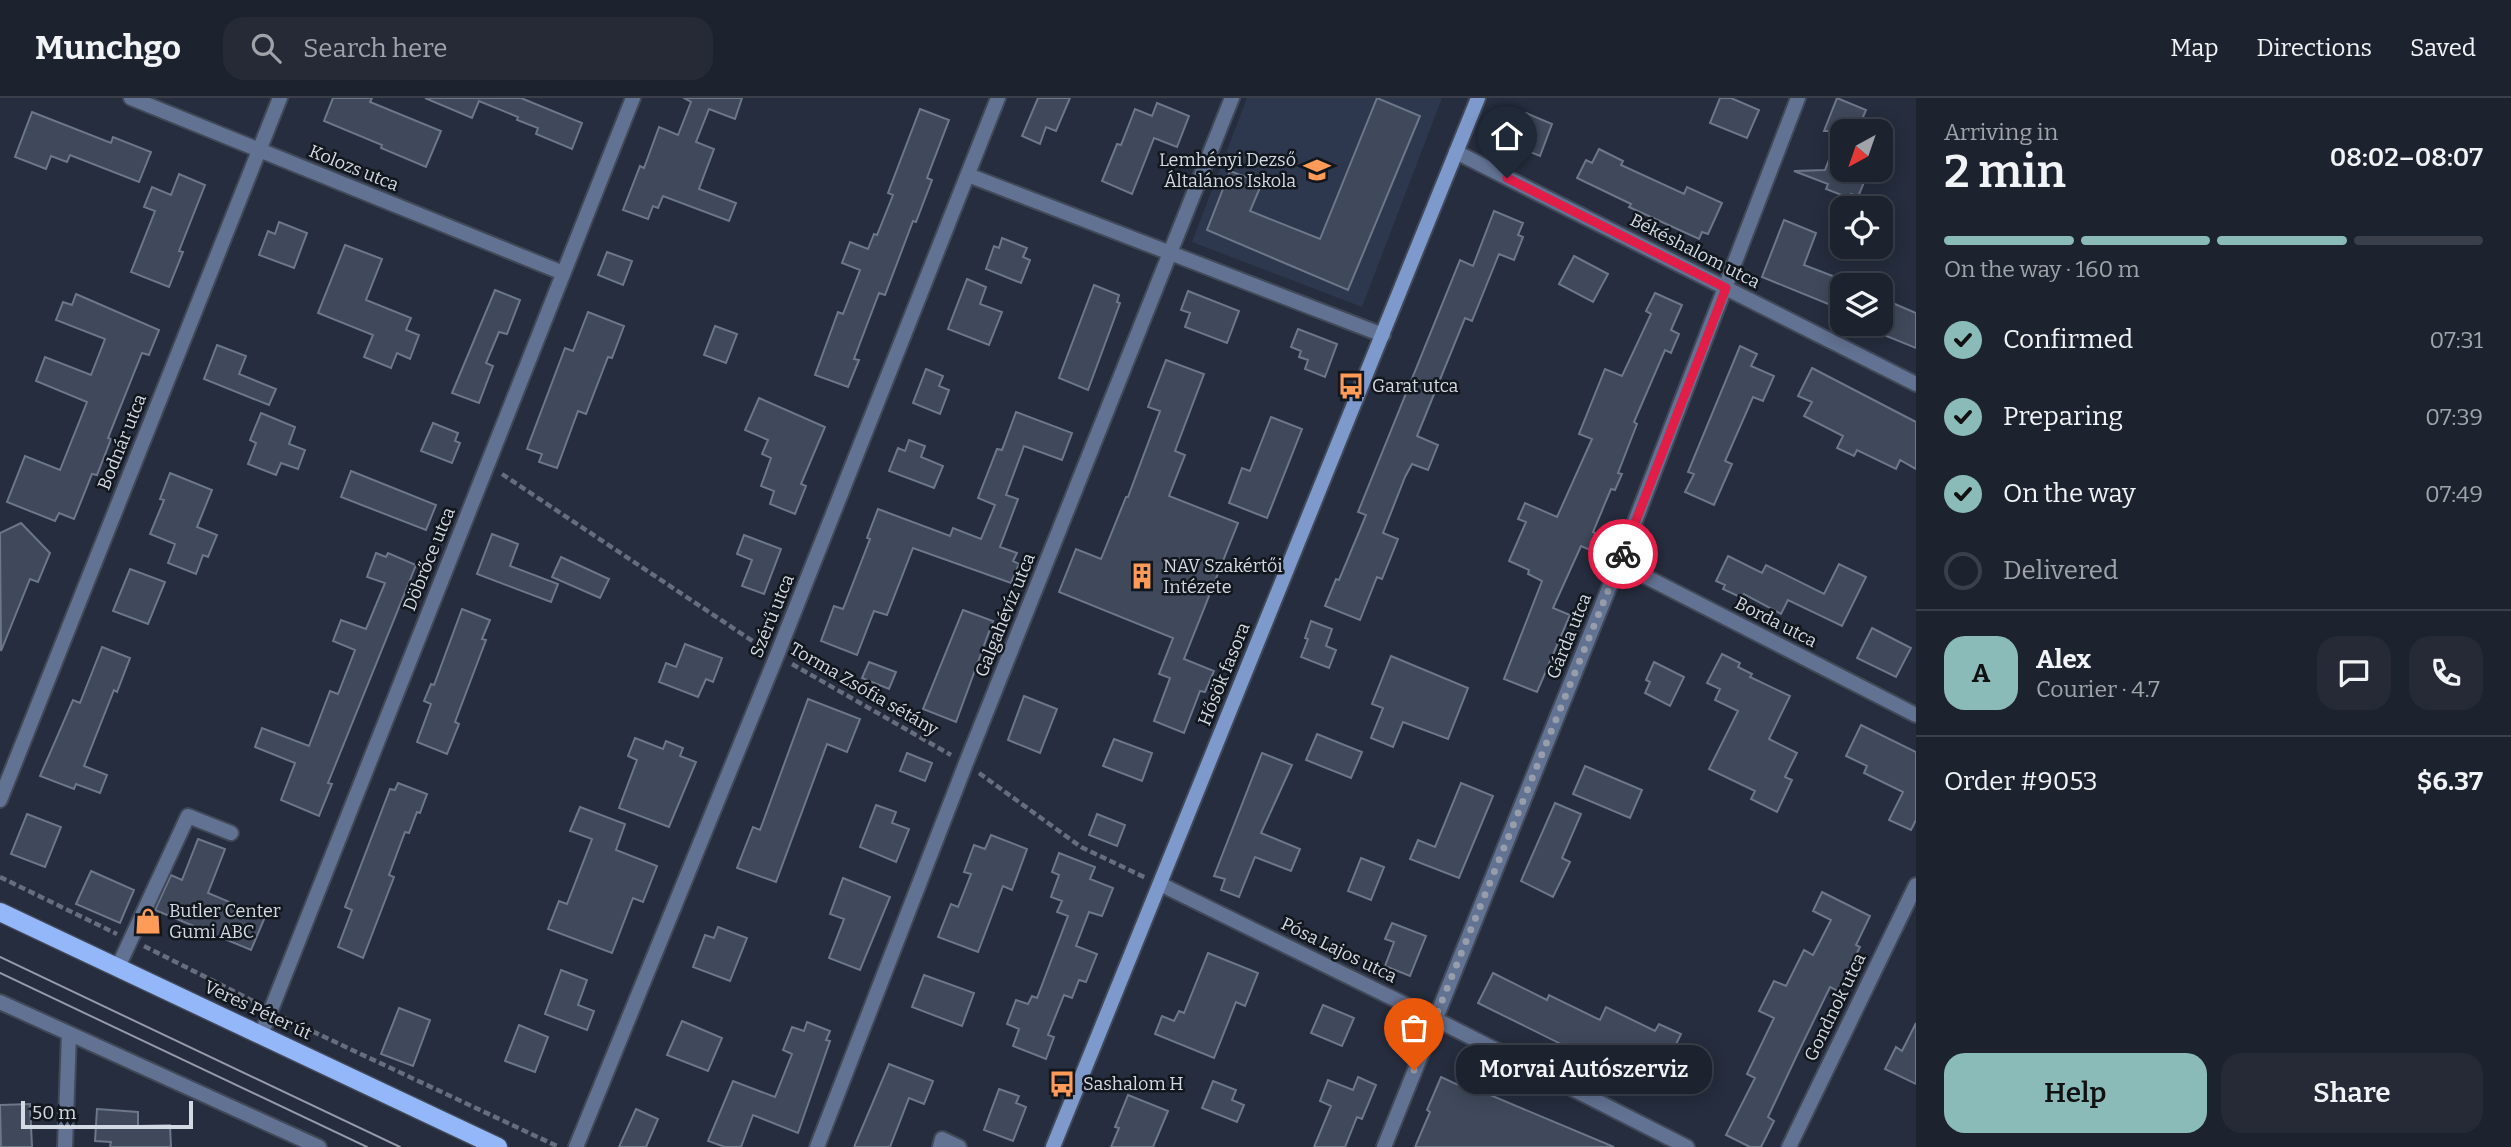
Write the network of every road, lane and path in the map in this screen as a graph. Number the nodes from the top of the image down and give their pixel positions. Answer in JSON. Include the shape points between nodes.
{"nodes":[{"id":1,"x":131,"y":98,"type":"edge"},
{"id":2,"x":279,"y":98,"type":"edge"},
{"id":3,"x":633,"y":98,"type":"edge"},
{"id":4,"x":998,"y":98,"type":"edge"},
{"id":5,"x":1232,"y":98,"type":"edge"},
{"id":6,"x":1478,"y":98,"type":"edge"},
{"id":7,"x":1798,"y":98,"type":"edge"},
{"id":8,"x":259,"y":150,"type":"junction"},
{"id":9,"x":1456,"y":152,"type":"junction"},
{"id":10,"x":968,"y":175,"type":"junction"},
{"id":11,"x":1170,"y":254,"type":"junction"},
{"id":12,"x":563,"y":273,"type":"junction"},
{"id":13,"x":1726,"y":288,"type":"junction"},
{"id":14,"x":1383,"y":335,"type":"junction"},
{"id":15,"x":1916,"y":384,"type":"edge"},
{"id":16,"x":487,"y":464,"type":"junction"},
{"id":17,"x":1619,"y":563,"type":"junction"},
{"id":18,"x":777,"y":656,"type":"junction"},
{"id":19,"x":1916,"y":715,"type":"edge"},
{"id":20,"x":966,"y":763,"type":"junction"},
{"id":21,"x":0,"y":800,"type":"edge"},
{"id":22,"x":231,"y":833,"type":"dead end"},
{"id":23,"x":1160,"y":884,"type":"junction"},
{"id":24,"x":1916,"y":885,"type":"edge"},
{"id":25,"x":0,"y":912,"type":"edge"},
{"id":26,"x":118,"y":967,"type":"junction"},
{"id":27,"x":0,"y":1002,"type":"edge"},
{"id":28,"x":271,"y":1011,"type":"junction"},
{"id":29,"x":1435,"y":1019,"type":"junction"},
{"id":30,"x":69,"y":1034,"type":"junction"},
{"id":31,"x":261,"y":1035,"type":"junction"},
{"id":32,"x":65,"y":1147,"type":"edge"},
{"id":33,"x":319,"y":1147,"type":"edge"},
{"id":34,"x":499,"y":1147,"type":"edge"},
{"id":35,"x":559,"y":1147,"type":"edge"},
{"id":36,"x":576,"y":1147,"type":"edge"},
{"id":37,"x":817,"y":1147,"type":"edge"},
{"id":38,"x":940,"y":1147,"type":"edge"},
{"id":39,"x":959,"y":1147,"type":"edge"},
{"id":40,"x":1052,"y":1147,"type":"edge"},
{"id":41,"x":1384,"y":1147,"type":"edge"},
{"id":42,"x":1687,"y":1147,"type":"edge"},
{"id":43,"x":1789,"y":1147,"type":"edge"}],
"edges":[{"from":1,"to":8,"type":"street","name":"Kolozs utca"},
{"from":2,"to":8,"type":"street","name":"Bodnár utca"},
{"from":3,"to":12,"type":"street","name":"Döbrőce utca"},
{"from":4,"to":10,"type":"street","name":"Szérű utca"},
{"from":5,"to":11,"type":"street","name":"Galgahévíz utca"},
{"from":6,"to":9,"type":"street","name":"Hősök fasora"},
{"from":7,"to":13,"type":"street","name":"Gárda utca"},
{"from":8,"to":12,"type":"street","name":"Kolozs utca"},
{"from":8,"to":21,"type":"street","name":"Bodnár utca"},
{"from":9,"to":13,"type":"street","name":"Békéshalom utca"},
{"from":9,"to":14,"type":"street","name":"Hősök fasora"},
{"from":10,"to":11,"type":"street"},
{"from":10,"to":18,"type":"street","name":"Szérű utca"},
{"from":11,"to":14,"type":"street"},
{"from":11,"to":20,"type":"street","name":"Galgahévíz utca"},
{"from":12,"to":16,"type":"street","name":"Döbrőce utca"},
{"from":13,"to":15,"type":"street","name":"Békéshalom utca"},
{"from":13,"to":17,"type":"street","name":"Gárda utca"},
{"from":14,"to":23,"type":"street","name":"Hősök fasora"},
{"from":16,"to":18,"type":"path","name":"Torma Zsófia sétány"},
{"from":16,"to":28,"type":"street","name":"Döbrőce utca"},
{"from":17,"to":19,"type":"street","name":"Borda utca"},
{"from":17,"to":29,"type":"street","name":"Gárda utca"},
{"from":18,"to":20,"type":"path","name":"Torma Zsófia sétány"},
{"from":18,"to":36,"type":"street","name":"Szérű utca"},
{"from":20,"to":23,"type":"path","name":"Torma Zsófia sétány","via":[[1081,847]]},
{"from":20,"to":37,"type":"street","name":"Galgahévíz utca"},
{"from":22,"to":26,"type":"street","via":[[187,816]]},
{"from":23,"to":29,"type":"street","name":"Pósa Lajos utca"},
{"from":23,"to":40,"type":"street","name":"Hősök fasora"},
{"from":24,"to":43,"type":"street","name":"Gondnok utca"},
{"from":25,"to":26,"type":"main road","name":"Veres Péter út"},
{"from":26,"to":31,"type":"main road","name":"Veres Péter út"},
{"from":27,"to":30,"type":"street"},
{"from":28,"to":31,"type":"street","name":"Döbrőce utca"},
{"from":28,"to":35,"type":"path"},
{"from":29,"to":41,"type":"street","name":"Gárda utca"},
{"from":29,"to":42,"type":"street","name":"Pósa Lajos utca"},
{"from":30,"to":32,"type":"street"},
{"from":30,"to":33,"type":"street"},
{"from":31,"to":34,"type":"main road","name":"Veres Péter út"},
{"from":38,"to":39,"type":"street","via":[[942,1139]]}]}
